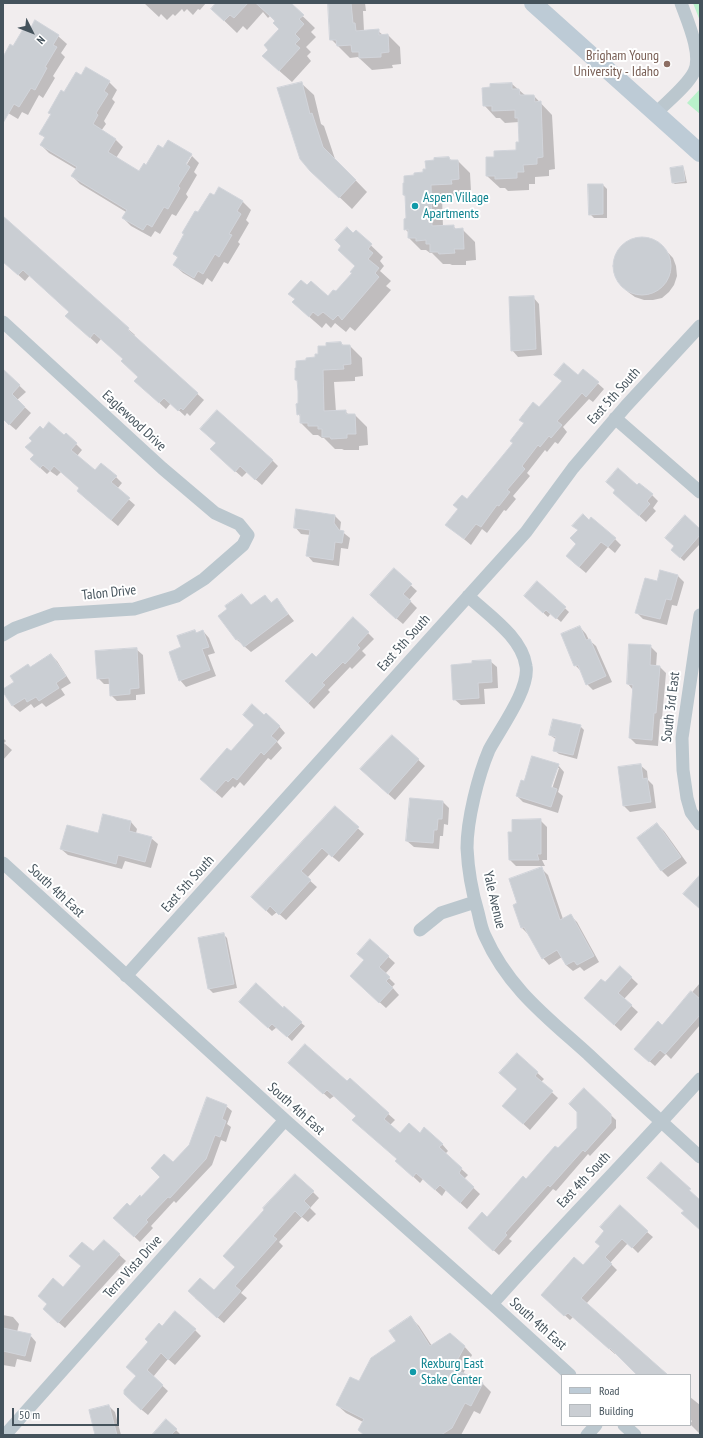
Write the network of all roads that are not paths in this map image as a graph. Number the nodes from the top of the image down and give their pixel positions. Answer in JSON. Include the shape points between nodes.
{"nodes":[{"id":1,"x":533,"y":3,"type":"edge"},
{"id":2,"x":681,"y":3,"type":"edge"},
{"id":3,"x":656,"y":113,"type":"junction"},
{"id":4,"x":700,"y":153,"type":"edge"},
{"id":5,"x":3,"y":322,"type":"edge"},
{"id":6,"x":700,"y":326,"type":"edge"},
{"id":7,"x":615,"y":418,"type":"junction"},
{"id":8,"x":700,"y":492,"type":"edge"},
{"id":9,"x":247,"y":537,"type":"joint"},
{"id":10,"x":468,"y":596,"type":"junction"},
{"id":11,"x":700,"y":615,"type":"edge"},
{"id":12,"x":3,"y":636,"type":"edge"},
{"id":13,"x":700,"y":824,"type":"edge"},
{"id":14,"x":3,"y":863,"type":"edge"},
{"id":15,"x":475,"y":902,"type":"junction"},
{"id":16,"x":420,"y":930,"type":"dead end"},
{"id":17,"x":126,"y":976,"type":"junction"},
{"id":18,"x":700,"y":1079,"type":"edge"},
{"id":19,"x":285,"y":1120,"type":"junction"},
{"id":20,"x":662,"y":1122,"type":"junction"},
{"id":21,"x":700,"y":1157,"type":"edge"},
{"id":22,"x":492,"y":1304,"type":"junction"},
{"id":23,"x":569,"y":1374,"type":"edge"},
{"id":24,"x":595,"y":1426,"type":"edge"},
{"id":25,"x":625,"y":1426,"type":"edge"},
{"id":26,"x":8,"y":1431,"type":"edge"},
{"id":27,"x":588,"y":1435,"type":"edge"},
{"id":28,"x":635,"y":1435,"type":"edge"}],
"edges":[{"from":1,"to":3,"type":"main road"},
{"from":2,"to":3,"type":"street","via":[[697,57],[695,71]]},
{"from":3,"to":4,"type":"main road"},
{"from":5,"to":9,"type":"street","name":"Eaglewood Drive","via":[[162,468],[215,512],[239,524]]},
{"from":6,"to":7,"type":"street","name":"East 5th South"},
{"from":7,"to":8,"type":"street"},
{"from":7,"to":10,"type":"street","name":"East 5th South","via":[[572,468],[526,532]]},
{"from":9,"to":12,"type":"street","name":"Talon Drive","via":[[243,545],[204,579],[177,596],[134,609],[54,614],[15,628]]},
{"from":10,"to":15,"type":"street","name":"Yale Avenue","via":[[517,643],[526,670],[518,701],[489,752],[471,812],[467,847]]},
{"from":10,"to":17,"type":"street","name":"East 5th South"},
{"from":11,"to":13,"type":"street","name":"South 3rd East","via":[[682,738],[687,798],[691,812]]},
{"from":14,"to":17,"type":"street","name":"South 4th East"},
{"from":15,"to":16,"type":"street","via":[[441,913]]},
{"from":15,"to":20,"type":"street","name":"Yale Avenue","via":[[484,935],[502,968],[517,988],[540,1012]]},
{"from":17,"to":19,"type":"street","name":"South 4th East"},
{"from":18,"to":20,"type":"street","name":"East 4th South"},
{"from":19,"to":22,"type":"street","name":"South 4th East"},
{"from":19,"to":26,"type":"street","name":"Terra Vista Drive"},
{"from":20,"to":21,"type":"street","name":"Yale Avenue"},
{"from":20,"to":22,"type":"street","name":"East 4th South"},
{"from":22,"to":23,"type":"street","name":"South 4th East"},
{"from":24,"to":27,"type":"street"},
{"from":25,"to":28,"type":"street"}]}
